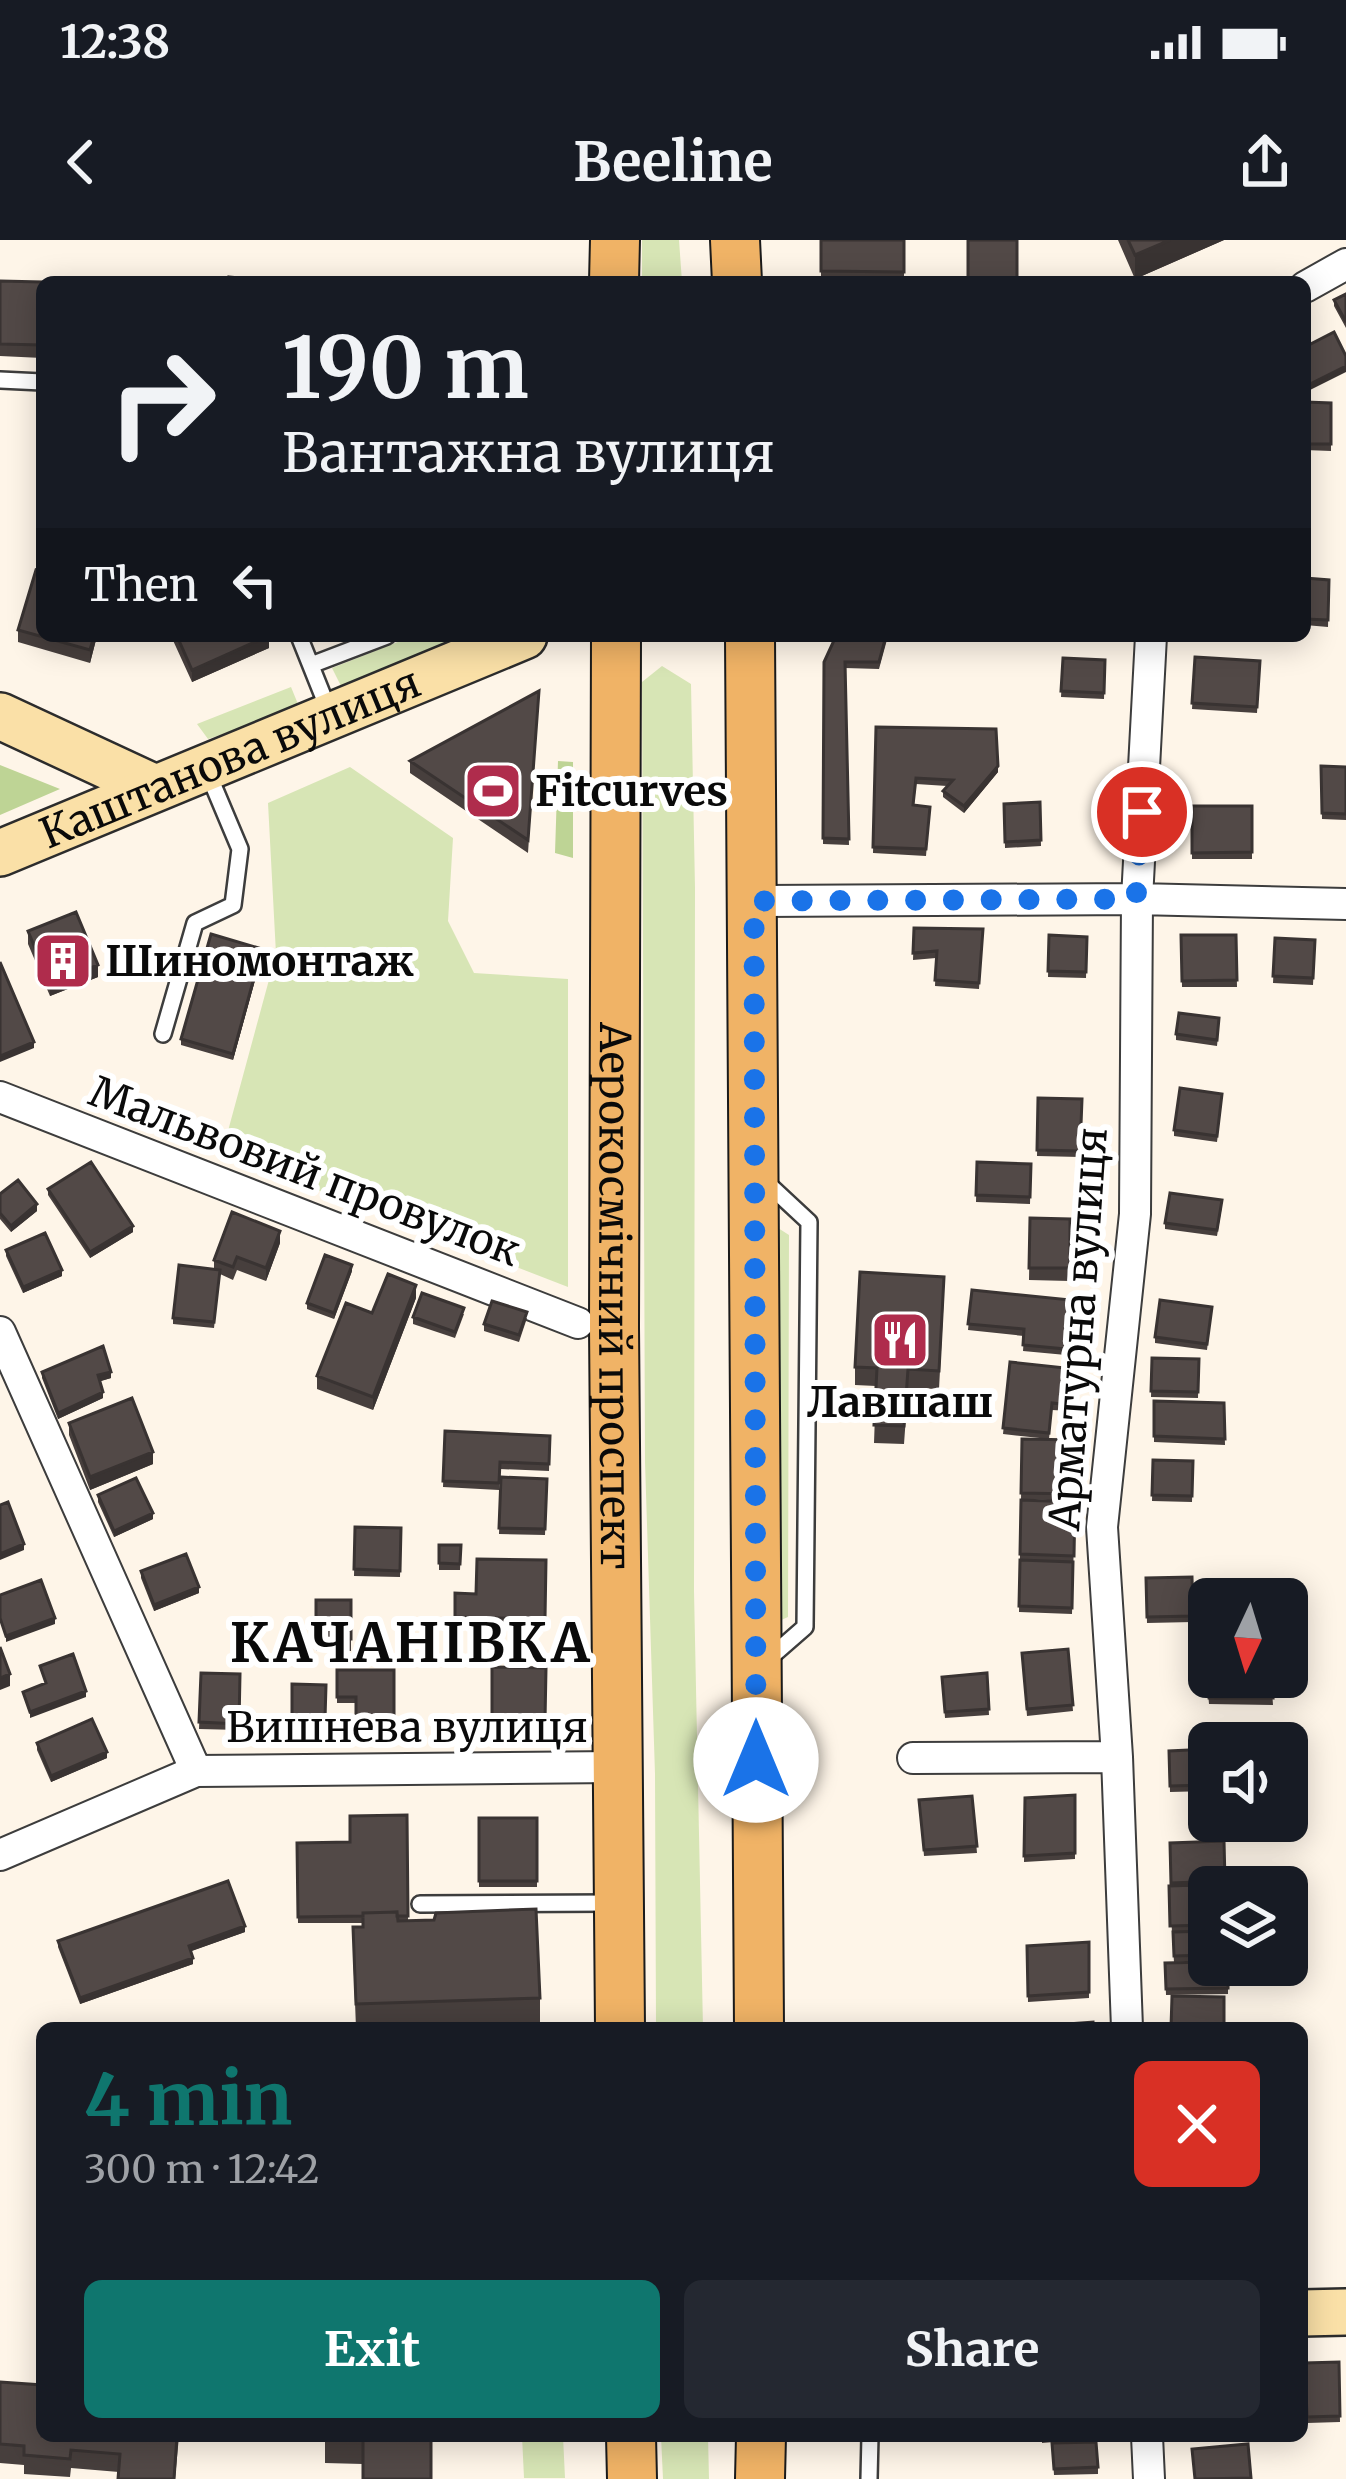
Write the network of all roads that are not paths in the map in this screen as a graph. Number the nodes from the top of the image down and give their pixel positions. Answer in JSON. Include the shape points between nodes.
{"nodes":[{"id":1,"x":615,"y":240,"type":"edge"},
{"id":2,"x":735,"y":240,"type":"edge"},
{"id":3,"x":1346,"y":264,"type":"edge"},
{"id":4,"x":614,"y":276,"type":"edge"},
{"id":5,"x":737,"y":276,"type":"edge"},
{"id":6,"x":1311,"y":283,"type":"edge"},
{"id":7,"x":0,"y":380,"type":"edge"},
{"id":8,"x":36,"y":382,"type":"edge"},
{"id":9,"x":301,"y":642,"type":"edge"},
{"id":10,"x":371,"y":642,"type":"edge"},
{"id":11,"x":509,"y":642,"type":"edge"},
{"id":12,"x":616,"y":642,"type":"edge"},
{"id":13,"x":750,"y":642,"type":"edge"},
{"id":14,"x":1151,"y":642,"type":"edge"},
{"id":15,"x":311,"y":665,"type":"junction"},
{"id":16,"x":330,"y":714,"type":"junction"},
{"id":17,"x":0,"y":716,"type":"edge"},
{"id":18,"x":205,"y":765,"type":"junction"},
{"id":19,"x":154,"y":787,"type":"junction"},
{"id":20,"x":0,"y":853,"type":"edge"},
{"id":21,"x":1136,"y":899,"type":"junction"},
{"id":22,"x":754,"y":901,"type":"junction"},
{"id":23,"x":1346,"y":904,"type":"edge"},
{"id":24,"x":163,"y":1034,"type":"dead end"},
{"id":25,"x":0,"y":1097,"type":"edge"},
{"id":26,"x":578,"y":1323,"type":"dead end"},
{"id":27,"x":0,"y":1332,"type":"edge"},
{"id":28,"x":1117,"y":1757,"type":"junction"},
{"id":29,"x":913,"y":1758,"type":"dead end"},
{"id":30,"x":616,"y":1767,"type":"junction"},
{"id":31,"x":196,"y":1771,"type":"junction"},
{"id":32,"x":0,"y":1855,"type":"edge"},
{"id":33,"x":616,"y":1903,"type":"junction"},
{"id":34,"x":420,"y":1904,"type":"dead end"},
{"id":35,"x":620,"y":2022,"type":"edge"},
{"id":36,"x":759,"y":2022,"type":"edge"},
{"id":37,"x":1127,"y":2022,"type":"edge"},
{"id":38,"x":1346,"y":2312,"type":"edge"},
{"id":39,"x":1308,"y":2313,"type":"edge"},
{"id":40,"x":631,"y":2442,"type":"edge"},
{"id":41,"x":761,"y":2442,"type":"edge"},
{"id":42,"x":870,"y":2442,"type":"edge"},
{"id":43,"x":1147,"y":2442,"type":"edge"},
{"id":44,"x":632,"y":2479,"type":"edge"},
{"id":45,"x":760,"y":2479,"type":"edge"},
{"id":46,"x":869,"y":2479,"type":"edge"},
{"id":47,"x":1149,"y":2479,"type":"edge"}],
"edges":[{"from":1,"to":4,"type":"main road"},
{"from":2,"to":5,"type":"main road"},
{"from":3,"to":6,"type":"street"},
{"from":7,"to":8,"type":"lane"},
{"from":9,"to":15,"type":"lane"},
{"from":10,"to":15,"type":"lane"},
{"from":11,"to":16,"type":"street","name":"Каштанова вулиця"},
{"from":12,"to":30,"type":"main road","name":"Аерокосмічний проспект"},
{"from":13,"to":22,"type":"main road"},
{"from":14,"to":21,"type":"street","name":"Арматурна вулиця"},
{"from":15,"to":16,"type":"lane"},
{"from":16,"to":18,"type":"street","name":"Каштанова вулиця"},
{"from":17,"to":19,"type":"street"},
{"from":18,"to":19,"type":"street","name":"Каштанова вулиця"},
{"from":18,"to":24,"type":"lane","via":[[240,849],[233,905],[195,923]]},
{"from":19,"to":20,"type":"street","name":"Каштанова вулиця"},
{"from":21,"to":22,"type":"street"},
{"from":21,"to":23,"type":"street"},
{"from":21,"to":28,"type":"street","name":"Арматурна вулиця","via":[[1135,1214],[1102,1527]]},
{"from":22,"to":36,"type":"main road"},
{"from":25,"to":26,"type":"street","name":"Мальвовий провулок"},
{"from":27,"to":31,"type":"street"},
{"from":28,"to":29,"type":"street"},
{"from":28,"to":37,"type":"street","name":"Арматурна вулиця"},
{"from":30,"to":31,"type":"street","name":"Вишнева вулиця"},
{"from":30,"to":33,"type":"main road","name":"Аерокосмічний проспект"},
{"from":31,"to":32,"type":"street","name":"Вишнева вулиця"},
{"from":33,"to":34,"type":"lane"},
{"from":33,"to":35,"type":"main road","name":"Аерокосмічний проспект"},
{"from":38,"to":39,"type":"street"},
{"from":40,"to":44,"type":"main road"},
{"from":41,"to":45,"type":"main road"},
{"from":42,"to":46,"type":"lane"},
{"from":43,"to":47,"type":"street"}]}
